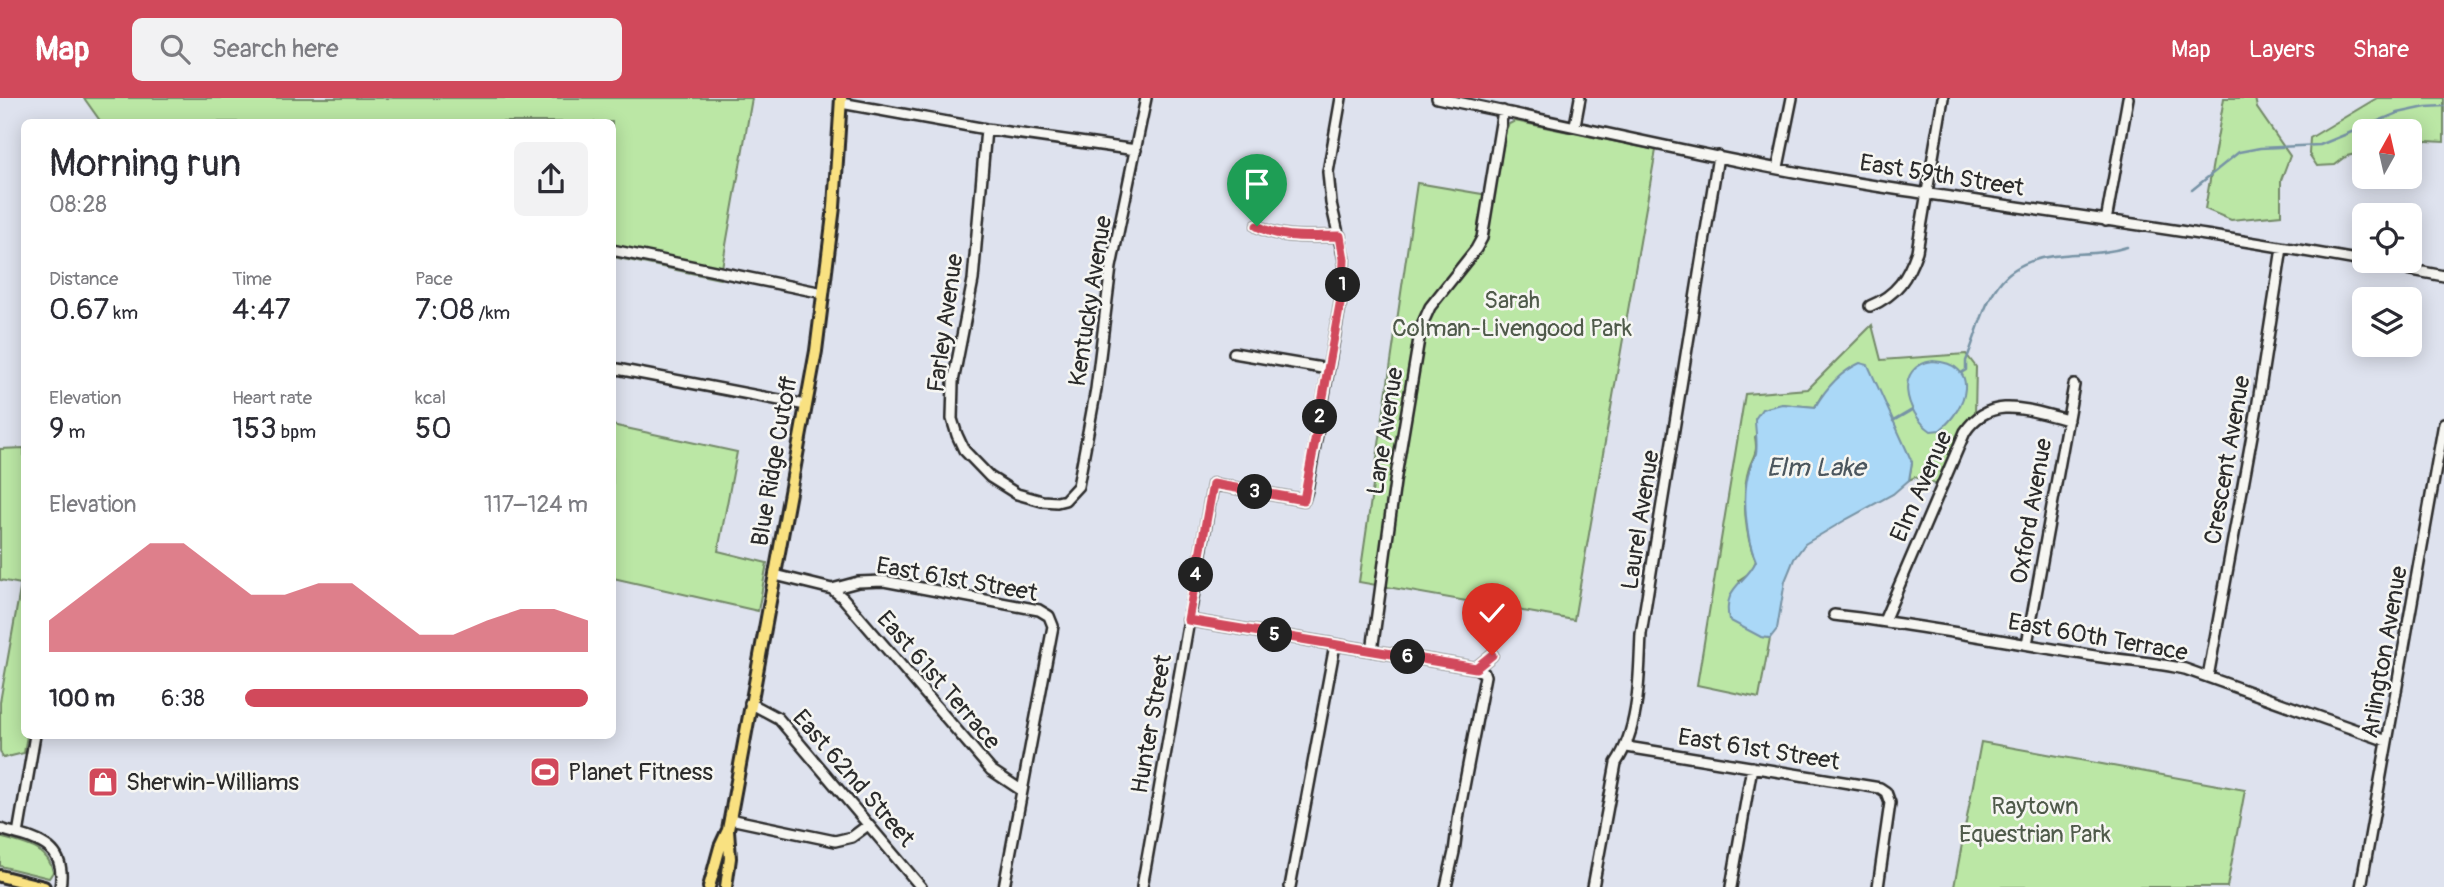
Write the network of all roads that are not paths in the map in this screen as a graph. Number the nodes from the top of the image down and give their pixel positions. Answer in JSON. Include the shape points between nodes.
{"nodes":[{"id":1,"x":1146,"y":98,"type":"edge"},
{"id":2,"x":1341,"y":98,"type":"edge"},
{"id":3,"x":1437,"y":98,"type":"edge"},
{"id":4,"x":1580,"y":98,"type":"edge"},
{"id":5,"x":1792,"y":98,"type":"edge"},
{"id":6,"x":1943,"y":98,"type":"edge"},
{"id":7,"x":2129,"y":98,"type":"edge"},
{"id":8,"x":841,"y":101,"type":"edge"},
{"id":9,"x":1503,"y":111,"type":"junction"},
{"id":10,"x":1575,"y":125,"type":"junction"},
{"id":11,"x":986,"y":129,"type":"junction"},
{"id":12,"x":1136,"y":150,"type":"junction"},
{"id":13,"x":1718,"y":156,"type":"junction"},
{"id":14,"x":1778,"y":167,"type":"junction"},
{"id":15,"x":1926,"y":192,"type":"junction"},
{"id":16,"x":2106,"y":220,"type":"junction"},
{"id":17,"x":1257,"y":226,"type":"dead end"},
{"id":18,"x":1340,"y":236,"type":"junction"},
{"id":19,"x":2282,"y":248,"type":"junction"},
{"id":20,"x":616,"y":251,"type":"edge"},
{"id":21,"x":2444,"y":276,"type":"edge"},
{"id":22,"x":823,"y":293,"type":"junction"},
{"id":23,"x":1870,"y":306,"type":"dead end"},
{"id":24,"x":1234,"y":353,"type":"dead end"},
{"id":25,"x":616,"y":369,"type":"edge"},
{"id":26,"x":1328,"y":369,"type":"junction"},
{"id":27,"x":2074,"y":385,"type":"dead end"},
{"id":28,"x":806,"y":405,"type":"junction"},
{"id":29,"x":2068,"y":420,"type":"junction"},
{"id":30,"x":2444,"y":423,"type":"edge"},
{"id":31,"x":1060,"y":501,"type":"joint"},
{"id":32,"x":775,"y":575,"type":"junction"},
{"id":33,"x":832,"y":589,"type":"junction"},
{"id":34,"x":1834,"y":615,"type":"dead end"},
{"id":35,"x":1188,"y":620,"type":"junction"},
{"id":36,"x":1884,"y":621,"type":"junction"},
{"id":37,"x":2026,"y":644,"type":"junction"},
{"id":38,"x":1335,"y":645,"type":"junction"},
{"id":39,"x":1372,"y":651,"type":"junction"},
{"id":40,"x":1492,"y":655,"type":"dead end"},
{"id":41,"x":1476,"y":668,"type":"junction"},
{"id":42,"x":2208,"y":677,"type":"junction"},
{"id":43,"x":750,"y":703,"type":"junction"},
{"id":44,"x":34,"y":739,"type":"edge"},
{"id":45,"x":2387,"y":741,"type":"junction"},
{"id":46,"x":1627,"y":747,"type":"junction"},
{"id":47,"x":1752,"y":767,"type":"junction"},
{"id":48,"x":1021,"y":790,"type":"junction"},
{"id":49,"x":729,"y":824,"type":"junction"},
{"id":50,"x":868,"y":825,"type":"junction"},
{"id":51,"x":0,"y":829,"type":"edge"},
{"id":52,"x":18,"y":834,"type":"junction"},
{"id":53,"x":0,"y":876,"type":"edge"},
{"id":54,"x":44,"y":887,"type":"edge"},
{"id":55,"x":61,"y":887,"type":"edge"},
{"id":56,"x":709,"y":887,"type":"edge"},
{"id":57,"x":726,"y":887,"type":"edge"},
{"id":58,"x":921,"y":887,"type":"edge"},
{"id":59,"x":1004,"y":887,"type":"edge"},
{"id":60,"x":1142,"y":887,"type":"edge"},
{"id":61,"x":1290,"y":887,"type":"edge"},
{"id":62,"x":1446,"y":887,"type":"edge"},
{"id":63,"x":1593,"y":887,"type":"edge"},
{"id":64,"x":1731,"y":887,"type":"edge"},
{"id":65,"x":1878,"y":887,"type":"edge"},
{"id":66,"x":2361,"y":887,"type":"edge"}],
"edges":[{"from":1,"to":12,"type":"street","name":"Kentucky Avenue"},
{"from":2,"to":18,"type":"street","via":[[1328,172]]},
{"from":3,"to":9,"type":"street","name":"East 59th Street"},
{"from":4,"to":10,"type":"street"},
{"from":5,"to":14,"type":"street"},
{"from":6,"to":15,"type":"street"},
{"from":7,"to":16,"type":"street"},
{"from":8,"to":11,"type":"street"},
{"from":8,"to":22,"type":"main road","name":"Blue Ridge Cutoff"},
{"from":9,"to":10,"type":"street","name":"East 59th Street"},
{"from":9,"to":39,"type":"street","name":"Lane Avenue","via":[[1482,238],[1430,307],[1422,327]]},
{"from":10,"to":13,"type":"street","name":"East 59th Street"},
{"from":11,"to":12,"type":"street"},
{"from":11,"to":31,"type":"street","name":"Farley Avenue","via":[[973,281],[953,382],[952,419],[964,450],[990,477],[1017,494]]},
{"from":12,"to":31,"type":"street","name":"Kentucky Avenue","via":[[1111,267],[1078,486]]},
{"from":13,"to":14,"type":"street","name":"East 59th Street"},
{"from":13,"to":46,"type":"street","name":"Laurel Avenue"},
{"from":14,"to":15,"type":"street","name":"East 59th Street"},
{"from":15,"to":16,"type":"street","name":"East 59th Street"},
{"from":15,"to":23,"type":"street","via":[[1911,270],[1897,291]]},
{"from":16,"to":19,"type":"street","name":"East 59th Street"},
{"from":17,"to":18,"type":"street","via":[[1285,237]]},
{"from":18,"to":26,"type":"street","via":[[1343,288]]},
{"from":19,"to":21,"type":"street","name":"East 59th Street"},
{"from":19,"to":42,"type":"street","name":"Crescent Avenue"},
{"from":20,"to":22,"type":"street"},
{"from":22,"to":28,"type":"main road","name":"Blue Ridge Cutoff"},
{"from":24,"to":26,"type":"street"},
{"from":25,"to":28,"type":"street"},
{"from":26,"to":35,"type":"street","name":"Hunter Street","via":[[1304,500],[1213,484]]},
{"from":27,"to":29,"type":"street","name":"Oxford Avenue"},
{"from":28,"to":32,"type":"main road","name":"Blue Ridge Cutoff"},
{"from":29,"to":36,"type":"street","name":"Elm Avenue","via":[[2003,407],[1971,422]]},
{"from":29,"to":37,"type":"street","name":"Oxford Avenue"},
{"from":30,"to":45,"type":"street","name":"Arlington Avenue"},
{"from":32,"to":33,"type":"street","name":"East 61st Street"},
{"from":32,"to":43,"type":"main road","name":"Blue Ridge Cutoff"},
{"from":33,"to":48,"type":"street","name":"East 61st Terrace","via":[[991,770]]},
{"from":33,"to":48,"type":"street","name":"East 61st Street","via":[[884,582],[1039,610],[1049,616],[1053,626]]},
{"from":34,"to":36,"type":"street","name":"East 60th Terrace"},
{"from":35,"to":38,"type":"street"},
{"from":35,"to":60,"type":"street","name":"Hunter Street"},
{"from":36,"to":37,"type":"street","name":"East 60th Terrace"},
{"from":37,"to":42,"type":"street","name":"East 60th Terrace","via":[[2161,664]]},
{"from":38,"to":39,"type":"street"},
{"from":38,"to":61,"type":"street"},
{"from":39,"to":41,"type":"street"},
{"from":40,"to":41,"type":"street"},
{"from":41,"to":62,"type":"street","via":[[1485,676]]},
{"from":42,"to":45,"type":"street","name":"East 60th Terrace"},
{"from":43,"to":49,"type":"main road","name":"Blue Ridge Cutoff"},
{"from":43,"to":50,"type":"street","name":"East 62nd Street","via":[[778,718]]},
{"from":44,"to":52,"type":"street"},
{"from":45,"to":66,"type":"street","name":"Arlington Avenue"},
{"from":46,"to":47,"type":"street","name":"East 61st Street"},
{"from":46,"to":63,"type":"street","name":"Laurel Avenue","via":[[1616,763]]},
{"from":47,"to":64,"type":"street"},
{"from":47,"to":65,"type":"street","name":"East 61st Street","via":[[1884,790],[1890,803]]},
{"from":48,"to":59,"type":"street"},
{"from":49,"to":50,"type":"street","via":[[835,841],[852,837]]},
{"from":49,"to":56,"type":"main road","name":"Blue Ridge Cutoff"},
{"from":49,"to":57,"type":"main road","name":"Blue Ridge Cutoff"},
{"from":50,"to":58,"type":"street","name":"East 62nd Street"},
{"from":51,"to":52,"type":"street"},
{"from":52,"to":55,"type":"street","via":[[40,841],[56,853],[63,874]]},
{"from":53,"to":54,"type":"main road"}]}
